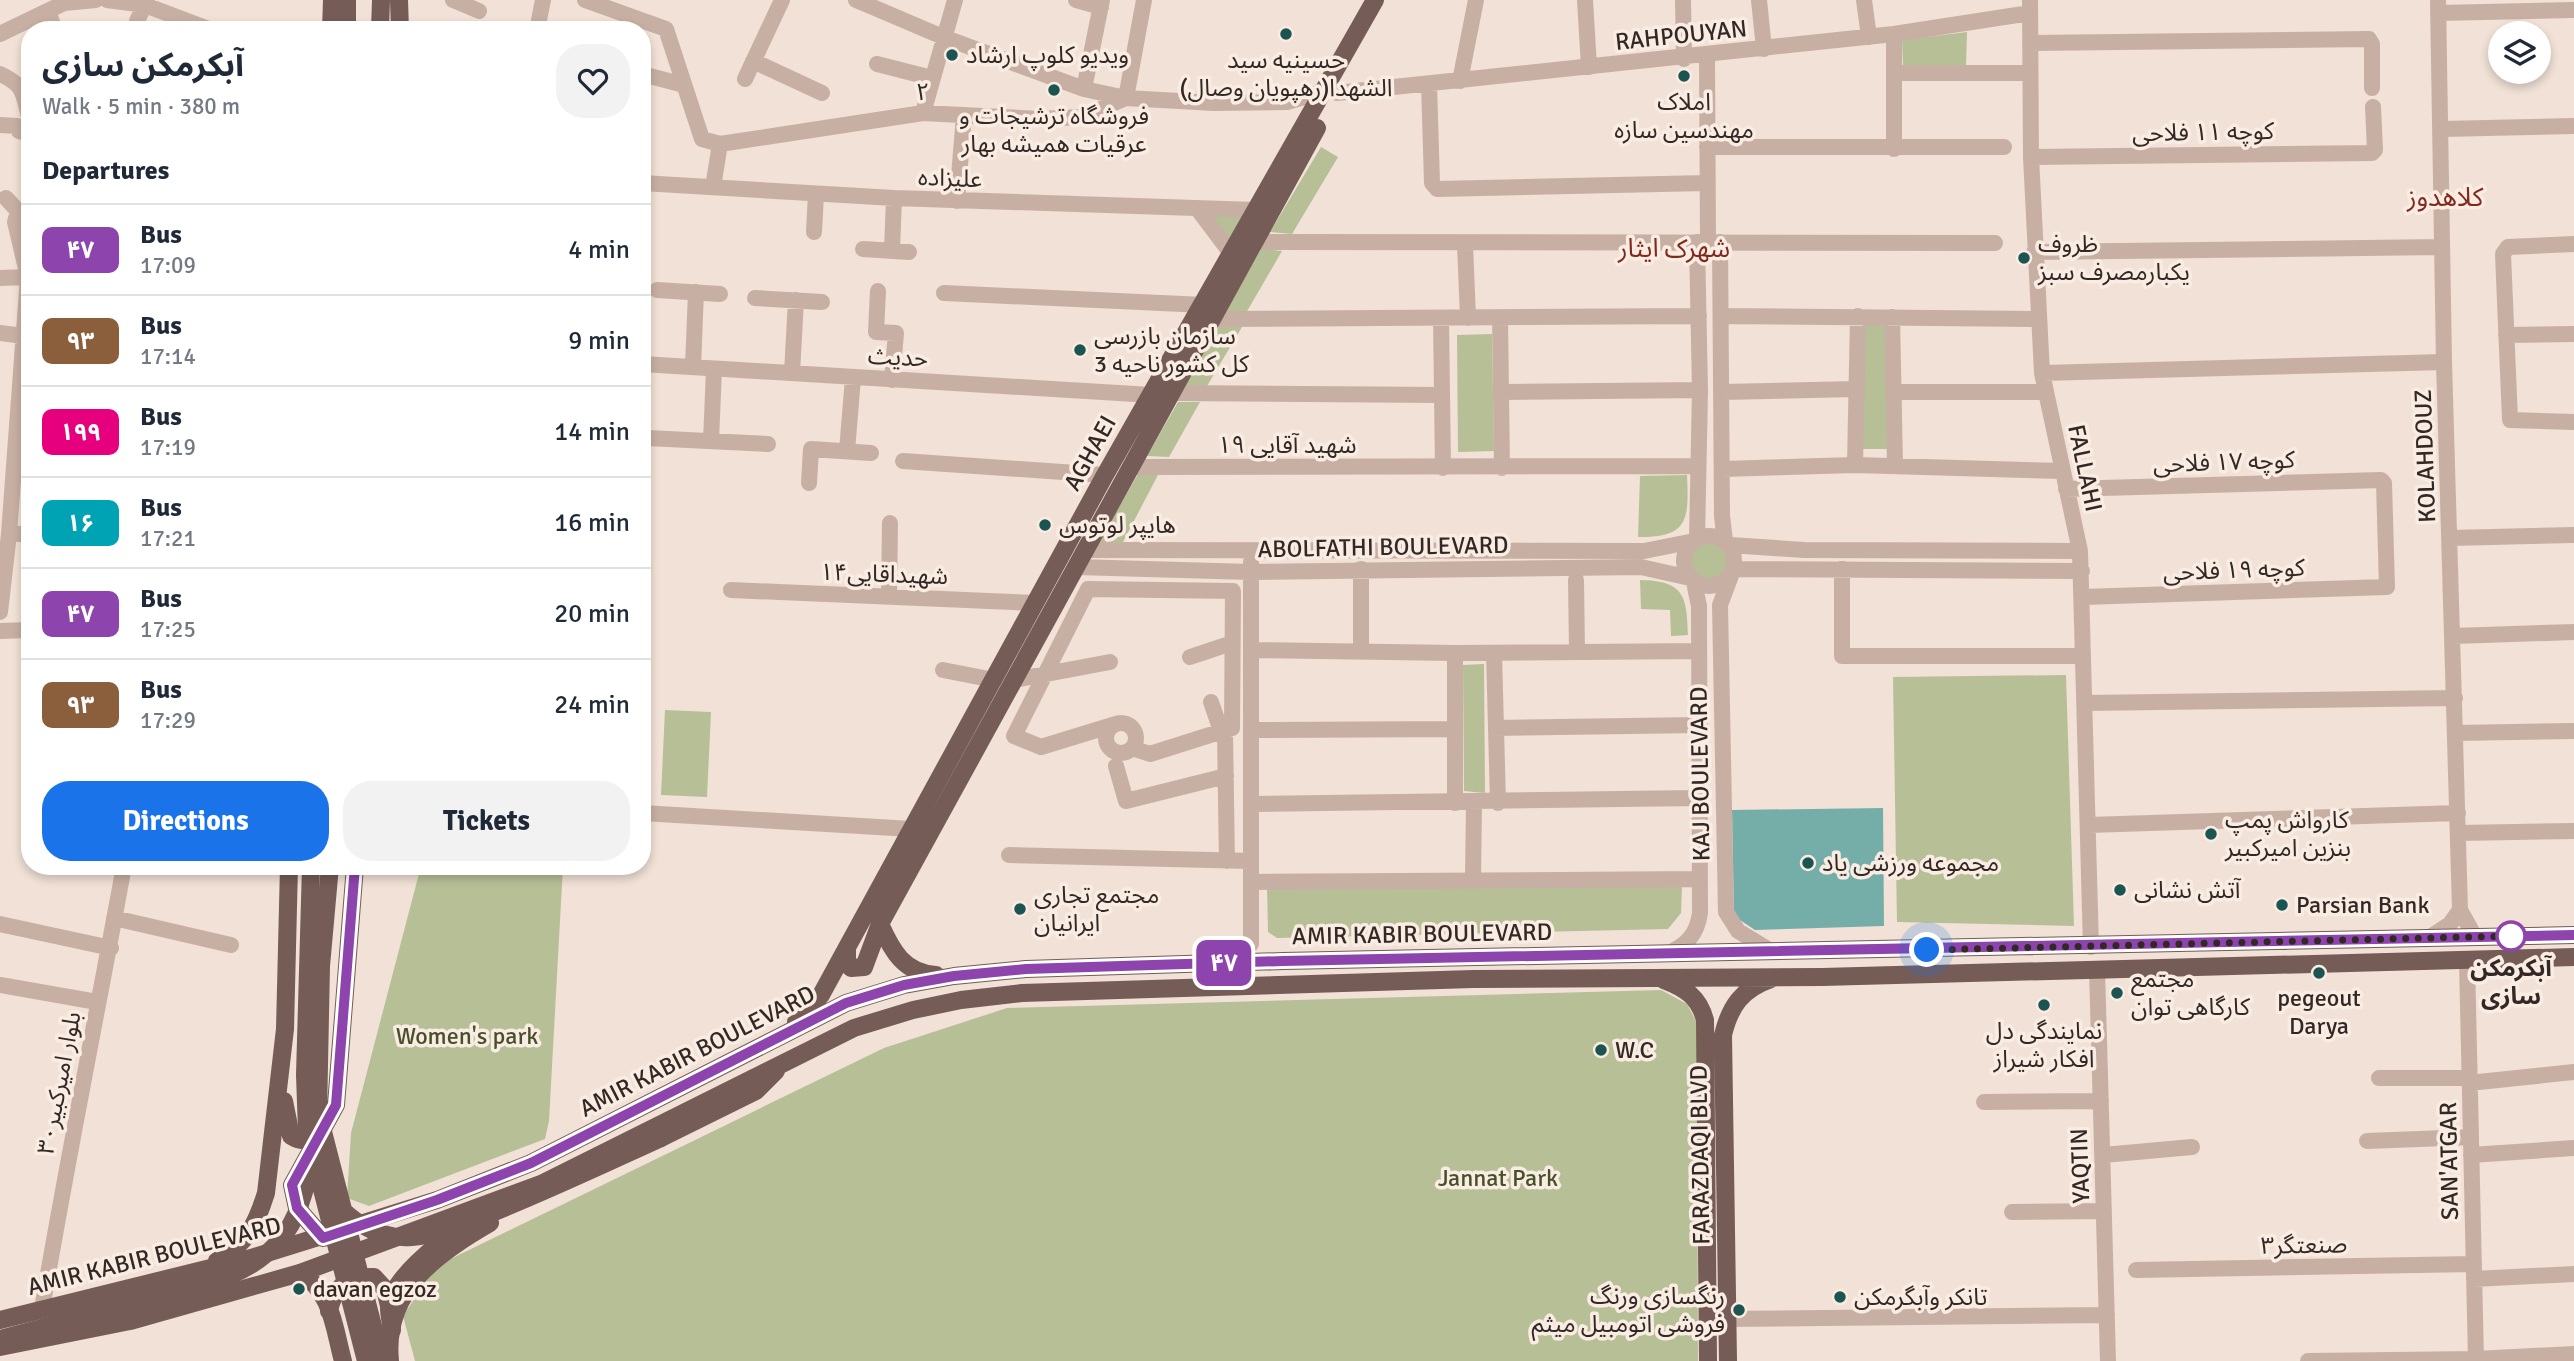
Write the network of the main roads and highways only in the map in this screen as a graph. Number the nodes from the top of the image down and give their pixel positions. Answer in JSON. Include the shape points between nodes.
{"nodes":[{"id":1,"x":332,"y":0,"type":"edge"},
{"id":2,"x":347,"y":0,"type":"edge"},
{"id":3,"x":380,"y":0,"type":"edge"},
{"id":4,"x":399,"y":0,"type":"edge"},
{"id":5,"x":1375,"y":0,"type":"edge"},
{"id":6,"x":1389,"y":0,"type":"edge"},
{"id":7,"x":334,"y":21,"type":"edge"},
{"id":8,"x":337,"y":21,"type":"edge"},
{"id":9,"x":380,"y":21,"type":"edge"},
{"id":10,"x":400,"y":21,"type":"edge"},
{"id":11,"x":1331,"y":92,"type":"junction"},
{"id":12,"x":1208,"y":312,"type":"junction"},
{"id":13,"x":289,"y":875,"type":"edge"},
{"id":14,"x":311,"y":875,"type":"edge"},
{"id":15,"x":329,"y":875,"type":"edge"},
{"id":16,"x":339,"y":875,"type":"edge"},
{"id":17,"x":354,"y":875,"type":"edge"},
{"id":18,"x":880,"y":924,"type":"junction"},
{"id":19,"x":2574,"y":935,"type":"edge"},
{"id":20,"x":847,"y":948,"type":"junction"},
{"id":21,"x":2574,"y":957,"type":"edge"},
{"id":22,"x":1283,"y":961,"type":"junction"},
{"id":23,"x":954,"y":976,"type":"junction"},
{"id":24,"x":1778,"y":976,"type":"junction"},
{"id":25,"x":1661,"y":979,"type":"junction"},
{"id":26,"x":1283,"y":984,"type":"junction"},
{"id":27,"x":782,"y":1034,"type":"junction"},
{"id":28,"x":1714,"y":1036,"type":"junction"},
{"id":29,"x":785,"y":1061,"type":"junction"},
{"id":30,"x":340,"y":1067,"type":"junction"},
{"id":31,"x":281,"y":1074,"type":"junction"},
{"id":32,"x":323,"y":1119,"type":"junction"},
{"id":33,"x":314,"y":1159,"type":"junction"},
{"id":34,"x":539,"y":1189,"type":"junction"},
{"id":35,"x":323,"y":1238,"type":"junction"},
{"id":36,"x":300,"y":1273,"type":"junction"},
{"id":37,"x":179,"y":1278,"type":"junction"},
{"id":38,"x":388,"y":1306,"type":"junction"},
{"id":39,"x":330,"y":1311,"type":"junction"},
{"id":40,"x":0,"y":1320,"type":"edge"},
{"id":41,"x":0,"y":1339,"type":"edge"},
{"id":42,"x":0,"y":1347,"type":"edge"},
{"id":43,"x":343,"y":1361,"type":"edge"},
{"id":44,"x":366,"y":1361,"type":"edge"},
{"id":45,"x":382,"y":1361,"type":"edge"},
{"id":46,"x":390,"y":1361,"type":"edge"},
{"id":47,"x":396,"y":1361,"type":"edge"},
{"id":48,"x":1708,"y":1361,"type":"edge"},
{"id":49,"x":1728,"y":1361,"type":"edge"}],
"edges":[{"from":1,"to":7,"type":"main road"},
{"from":2,"to":8,"type":"main road"},
{"from":3,"to":9,"type":"main road"},
{"from":4,"to":10,"type":"main road"},
{"from":5,"to":11,"type":"main road","name":"AGHAEI"},
{"from":6,"to":11,"type":"main road","name":"AGHAEI"},
{"from":11,"to":12,"type":"main road","name":"AGHAEI","via":[[1255,242]]},
{"from":11,"to":12,"type":"main road","name":"AGHAEI","via":[[1308,121],[1255,211]]},
{"from":12,"to":18,"type":"main road","name":"AGHAEI","via":[[1172,393]]},
{"from":12,"to":20,"type":"main road","name":"AGHAEI","via":[[1151,395],[1105,475]]},
{"from":13,"to":31,"type":"main road"},
{"from":14,"to":33,"type":"main road","bridge":true,"via":[[305,1075],[307,1131]]},
{"from":15,"to":32,"type":"main road","via":[[321,966]]},
{"from":16,"to":30,"type":"main road","via":[[328,1024]]},
{"from":17,"to":30,"type":"main road"},
{"from":18,"to":20,"type":"main road","name":"AGHAEI","via":[[864,967],[847,964]]},
{"from":18,"to":23,"type":"main road","via":[[890,947],[908,968],[925,975]]},
{"from":19,"to":22,"type":"main road","name":"AMIR KABIR BOULEVARD"},
{"from":20,"to":27,"type":"main road","name":"AGHAEI","via":[[821,995]]},
{"from":21,"to":24,"type":"main road","name":"AMIR KABIR BOULEVARD"},
{"from":22,"to":23,"type":"main road","name":"AMIR KABIR BOULEVARD","via":[[1026,969]]},
{"from":22,"to":26,"type":"main road"},
{"from":23,"to":27,"type":"main road","name":"AMIR KABIR BOULEVARD","via":[[846,1003]]},
{"from":24,"to":25,"type":"main road","name":"AMIR KABIR BOULEVARD"},
{"from":24,"to":28,"type":"main road","name":"FARAZDAQI BLVD","via":[[1738,999]]},
{"from":25,"to":26,"type":"main road","name":"AMIR KABIR BOULEVARD"},
{"from":25,"to":28,"type":"main road","via":[[1696,999]]},
{"from":26,"to":29,"type":"main road","name":"AMIR KABIR BOULEVARD","via":[[1022,993],[961,1000],[855,1028]]},
{"from":27,"to":35,"type":"main road","name":"AMIR KABIR BOULEVARD","via":[[531,1163]]},
{"from":28,"to":48,"type":"main road"},
{"from":28,"to":49,"type":"main road","name":"FARAZDAQI BLVD"},
{"from":29,"to":34,"type":"main road","name":"AMIR KABIR BOULEVARD"},
{"from":29,"to":34,"type":"main road","bridge":true,"via":[[756,1091],[661,1138]]},
{"from":30,"to":32,"type":"main road","via":[[336,1105]]},
{"from":31,"to":32,"type":"main road","via":[[291,1136],[307,1141]]},
{"from":31,"to":37,"type":"main road","via":[[266,1193],[258,1219],[239,1248]]},
{"from":32,"to":35,"type":"main road","via":[[292,1185],[297,1208]]},
{"from":32,"to":41,"type":"main road","bridge":true,"via":[[300,1210],[279,1242],[253,1265],[204,1285]]},
{"from":32,"to":45,"type":"main road","bridge":true},
{"from":33,"to":34,"type":"main road","bridge":true,"via":[[326,1189],[347,1215],[382,1233],[411,1238],[449,1230]]},
{"from":33,"to":44,"type":"main road","bridge":true},
{"from":34,"to":36,"type":"main road","name":"AMIR KABIR BOULEVARD"},
{"from":34,"to":38,"type":"main road","via":[[430,1250],[397,1287]]},
{"from":34,"to":46,"type":"main road","bridge":true,"via":[[428,1263],[395,1316],[388,1347]]},
{"from":35,"to":37,"type":"main road","name":"AMIR KABIR BOULEVARD"},
{"from":36,"to":39,"type":"main road","via":[[313,1280]]},
{"from":36,"to":42,"type":"main road","name":"AMIR KABIR BOULEVARD","via":[[130,1321]]},
{"from":37,"to":40,"type":"main road","name":"AMIR KABIR BOULEVARD"},
{"from":38,"to":39,"type":"main road","via":[[379,1283],[361,1276],[338,1289]]},
{"from":38,"to":47,"type":"main road"},
{"from":39,"to":43,"type":"main road"}]}
